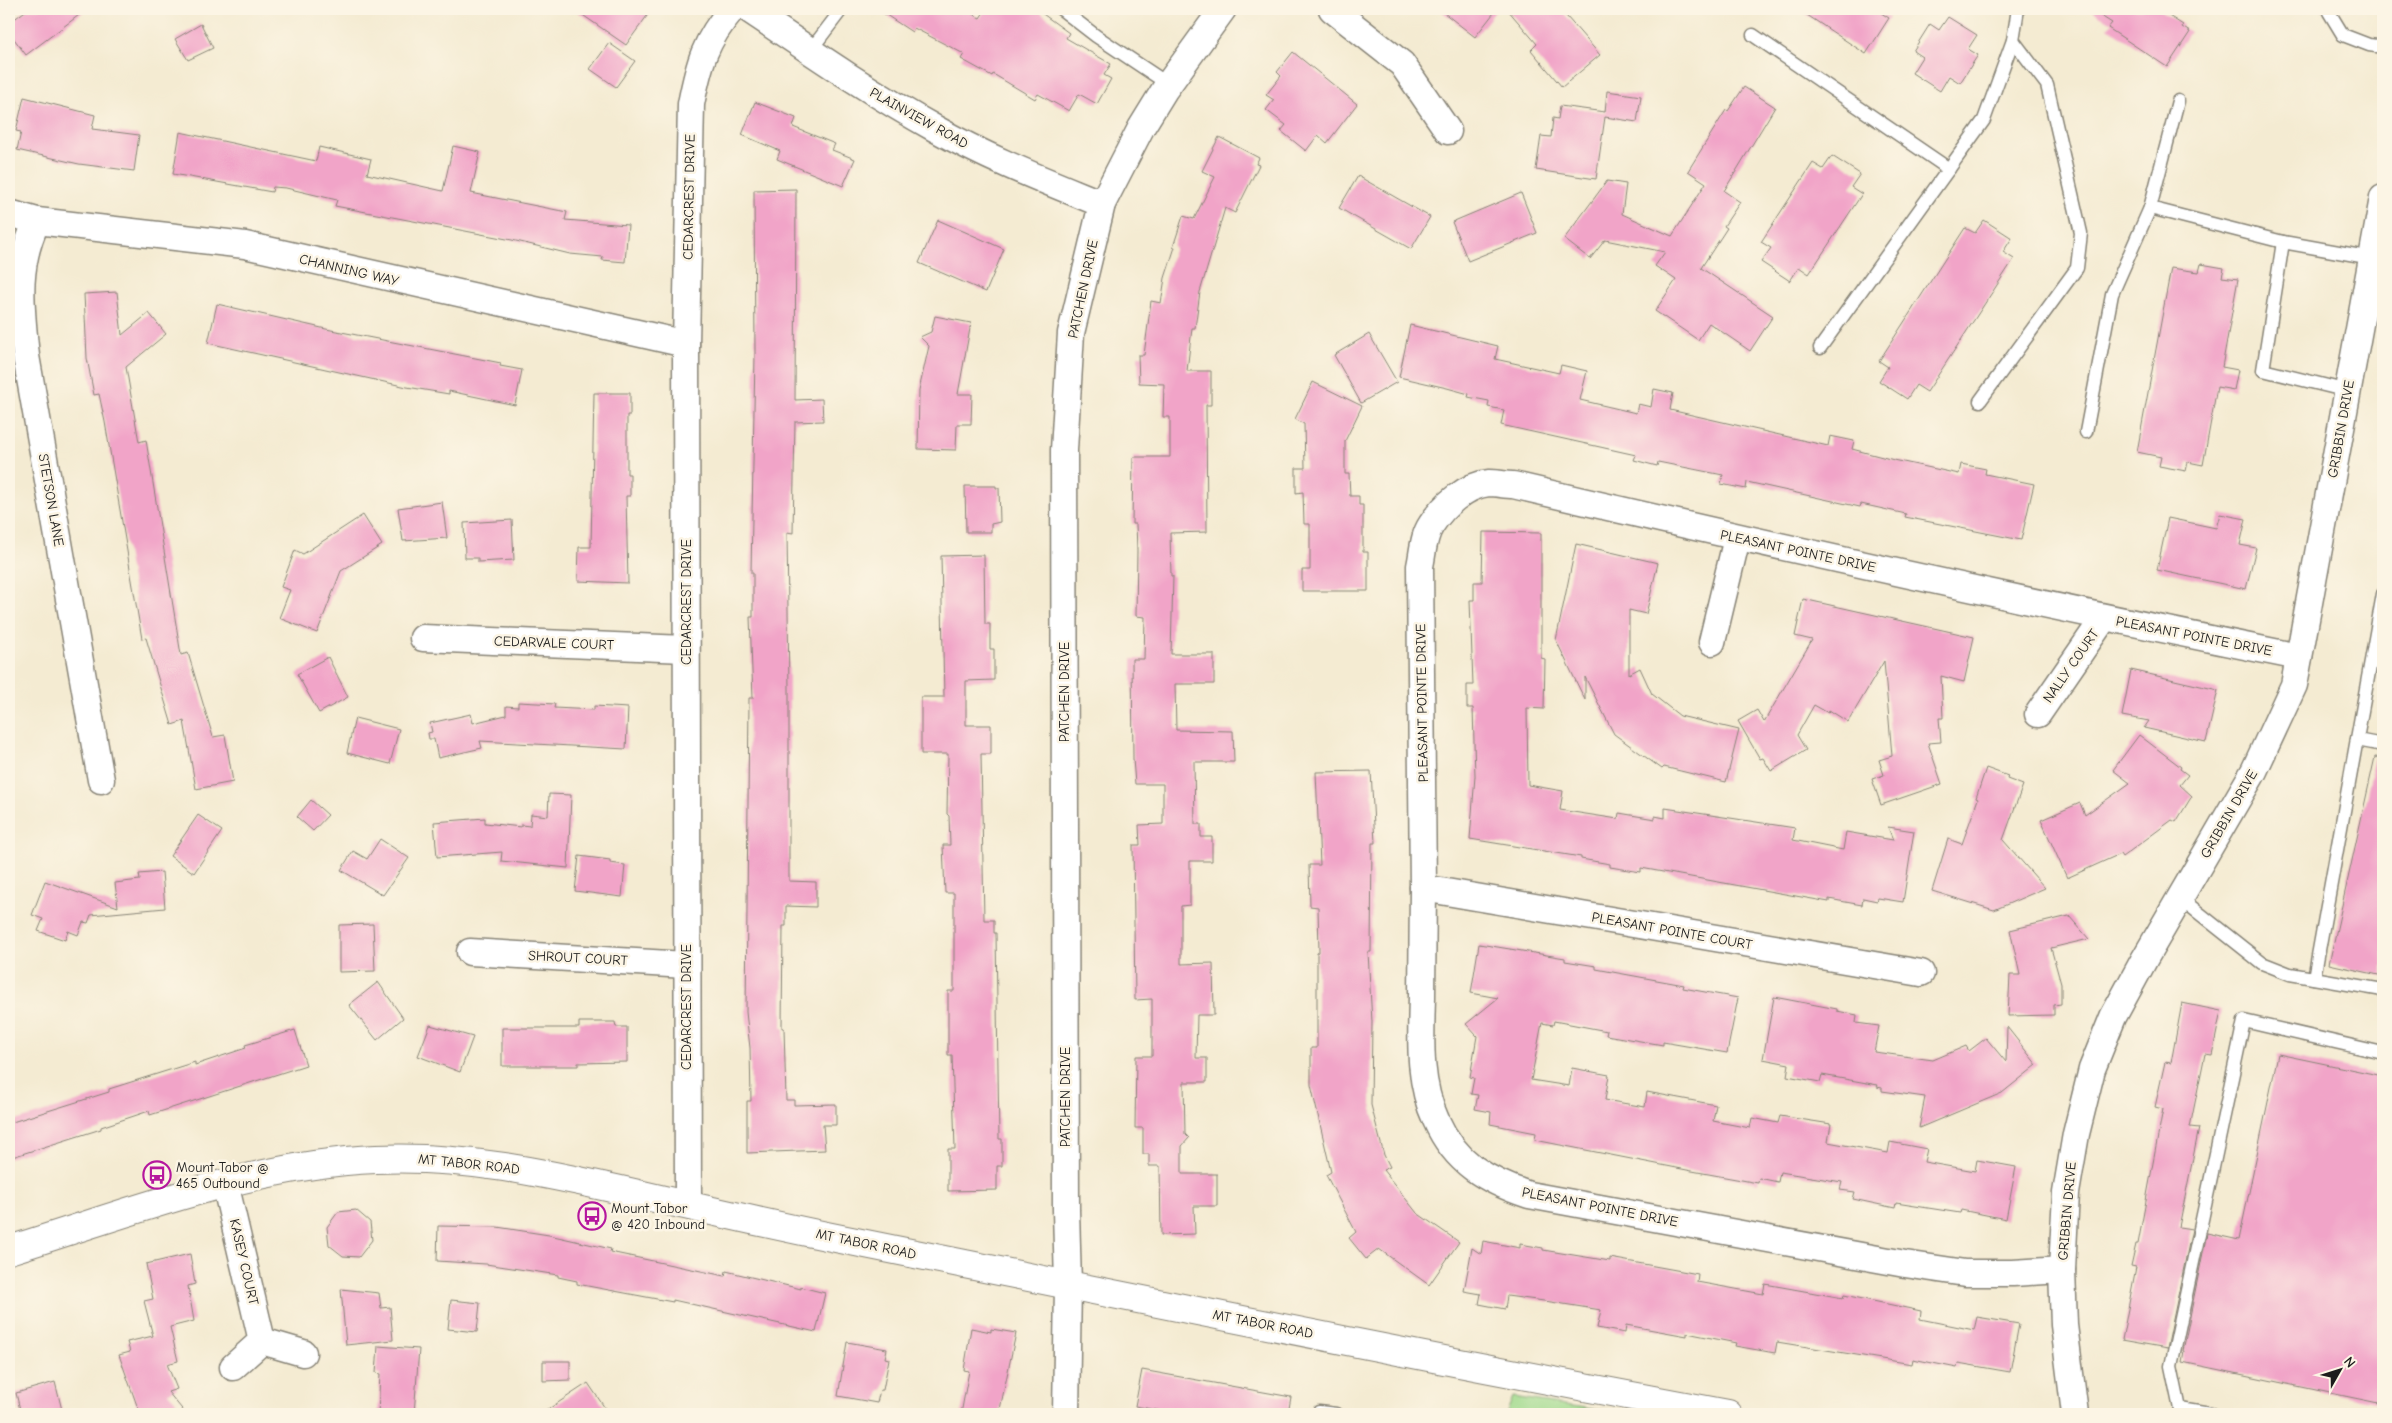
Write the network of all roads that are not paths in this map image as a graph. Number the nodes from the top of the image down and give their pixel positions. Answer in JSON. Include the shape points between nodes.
{"nodes":[{"id":1,"x":732,"y":9,"type":"edge"},
{"id":2,"x":748,"y":9,"type":"edge"},
{"id":3,"x":842,"y":9,"type":"edge"},
{"id":4,"x":1061,"y":9,"type":"edge"},
{"id":5,"x":1223,"y":9,"type":"edge"},
{"id":6,"x":1332,"y":9,"type":"edge"},
{"id":7,"x":2018,"y":9,"type":"edge"},
{"id":8,"x":2330,"y":9,"type":"edge"},
{"id":9,"x":1753,"y":35,"type":"dead end"},
{"id":10,"x":2013,"y":40,"type":"junction"},
{"id":11,"x":2383,"y":47,"type":"edge"},
{"id":12,"x":810,"y":51,"type":"junction"},
{"id":13,"x":1168,"y":84,"type":"junction"},
{"id":14,"x":2178,"y":101,"type":"dead end"},
{"id":15,"x":1448,"y":131,"type":"dead end"},
{"id":16,"x":1949,"y":169,"type":"junction"},
{"id":17,"x":2383,"y":198,"type":"edge"},
{"id":18,"x":1102,"y":204,"type":"junction"},
{"id":19,"x":2150,"y":208,"type":"junction"},
{"id":20,"x":9,"y":213,"type":"edge"},
{"id":21,"x":37,"y":221,"type":"junction"},
{"id":22,"x":2283,"y":242,"type":"junction"},
{"id":23,"x":2372,"y":258,"type":"junction"},
{"id":24,"x":686,"y":344,"type":"junction"},
{"id":25,"x":1820,"y":348,"type":"dead end"},
{"id":26,"x":2348,"y":391,"type":"junction"},
{"id":27,"x":1980,"y":401,"type":"dead end"},
{"id":28,"x":2086,"y":432,"type":"dead end"},
{"id":29,"x":1737,"y":538,"type":"junction"},
{"id":30,"x":2383,"y":594,"type":"edge"},
{"id":31,"x":2104,"y":618,"type":"junction"},
{"id":32,"x":424,"y":638,"type":"dead end"},
{"id":33,"x":1712,"y":642,"type":"dead end"},
{"id":34,"x":685,"y":649,"type":"junction"},
{"id":35,"x":2299,"y":657,"type":"junction"},
{"id":36,"x":2038,"y":714,"type":"dead end"},
{"id":37,"x":2357,"y":740,"type":"junction"},
{"id":38,"x":2383,"y":745,"type":"edge"},
{"id":39,"x":102,"y":780,"type":"dead end"},
{"id":40,"x":1423,"y":888,"type":"junction"},
{"id":41,"x":2180,"y":898,"type":"junction"},
{"id":42,"x":470,"y":952,"type":"dead end"},
{"id":43,"x":686,"y":964,"type":"junction"},
{"id":44,"x":1921,"y":973,"type":"dead end"},
{"id":45,"x":2314,"y":978,"type":"junction"},
{"id":46,"x":2383,"y":990,"type":"edge"},
{"id":47,"x":2383,"y":1053,"type":"edge"},
{"id":48,"x":225,"y":1183,"type":"junction"},
{"id":49,"x":688,"y":1205,"type":"junction"},
{"id":50,"x":9,"y":1250,"type":"edge"},
{"id":51,"x":2062,"y":1270,"type":"junction"},
{"id":52,"x":1068,"y":1285,"type":"junction"},
{"id":53,"x":262,"y":1341,"type":"junction"},
{"id":54,"x":303,"y":1353,"type":"dead end"},
{"id":55,"x":233,"y":1367,"type":"dead end"},
{"id":56,"x":2179,"y":1412,"type":"edge"},
{"id":57,"x":1066,"y":1414,"type":"edge"},
{"id":58,"x":1318,"y":1414,"type":"edge"},
{"id":59,"x":1336,"y":1414,"type":"edge"},
{"id":60,"x":1728,"y":1414,"type":"edge"},
{"id":61,"x":2075,"y":1414,"type":"edge"},
{"id":62,"x":2210,"y":1414,"type":"edge"}],
"edges":[{"from":1,"to":24,"type":"street","name":"CEDARCREST DRIVE","via":[[708,40],[697,70],[691,104]]},
{"from":2,"to":12,"type":"street","name":"PLAINVIEW ROAD"},
{"from":3,"to":12,"type":"lane"},
{"from":4,"to":13,"type":"lane"},
{"from":5,"to":13,"type":"street","name":"PATCHEN DRIVE"},
{"from":6,"to":15,"type":"street","via":[[1402,64]]},
{"from":7,"to":10,"type":"lane"},
{"from":8,"to":11,"type":"lane","via":[[2343,35]]},
{"from":9,"to":16,"type":"lane"},
{"from":10,"to":16,"type":"lane","via":[[1984,120]]},
{"from":10,"to":27,"type":"lane","via":[[2047,85],[2081,233],[2077,268]]},
{"from":12,"to":18,"type":"street","name":"PLAINVIEW ROAD","via":[[854,82],[937,130]]},
{"from":13,"to":18,"type":"street","name":"PATCHEN DRIVE"},
{"from":14,"to":19,"type":"lane"},
{"from":16,"to":25,"type":"lane"},
{"from":17,"to":23,"type":"street","name":"GRIBBIN DRIVE"},
{"from":18,"to":52,"type":"street","name":"PATCHEN DRIVE","via":[[1071,333],[1064,450]]},
{"from":19,"to":22,"type":"lane"},
{"from":19,"to":28,"type":"lane","via":[[2112,294]]},
{"from":20,"to":21,"type":"street","name":"CHANNING WAY"},
{"from":21,"to":24,"type":"street","name":"CHANNING WAY","via":[[245,246]]},
{"from":21,"to":39,"type":"street","name":"STETSON LANE","via":[[22,262],[21,304],[26,356]]},
{"from":22,"to":23,"type":"lane"},
{"from":22,"to":26,"type":"lane","via":[[2263,370]]},
{"from":23,"to":26,"type":"street","name":"GRIBBIN DRIVE"},
{"from":24,"to":34,"type":"street","name":"CEDARCREST DRIVE"},
{"from":26,"to":35,"type":"street","name":"GRIBBIN DRIVE"},
{"from":29,"to":31,"type":"street","name":"PLEASANT POINTE DRIVE"},
{"from":29,"to":33,"type":"street"},
{"from":29,"to":40,"type":"street","name":"PLEASANT POINTE DRIVE","via":[[1488,483],[1467,490],[1448,504],[1430,525],[1420,566]]},
{"from":30,"to":37,"type":"lane"},
{"from":31,"to":35,"type":"street","name":"PLEASANT POINTE DRIVE"},
{"from":31,"to":36,"type":"street","name":"NALLY COURT"},
{"from":32,"to":34,"type":"street","name":"CEDARVALE COURT"},
{"from":34,"to":43,"type":"street","name":"CEDARCREST DRIVE"},
{"from":35,"to":41,"type":"street","name":"GRIBBIN DRIVE","via":[[2294,685],[2268,744]]},
{"from":37,"to":38,"type":"lane"},
{"from":37,"to":45,"type":"lane"},
{"from":40,"to":44,"type":"street","name":"PLEASANT POINTE COURT"},
{"from":40,"to":51,"type":"street","name":"PLEASANT POINTE DRIVE","via":[[1421,1042],[1425,1088],[1436,1120],[1451,1147],[1472,1169],[1500,1186],[1529,1195],[1965,1273]]},
{"from":41,"to":45,"type":"lane","via":[[2262,963],[2290,974]]},
{"from":41,"to":51,"type":"street","name":"GRIBBIN DRIVE","via":[[2113,1017],[2092,1069],[2066,1193]]},
{"from":42,"to":43,"type":"street","name":"SHROUT COURT"},
{"from":43,"to":49,"type":"street","name":"CEDARCREST DRIVE"},
{"from":45,"to":46,"type":"lane"},
{"from":47,"to":56,"type":"lane","via":[[2244,1021],[2171,1366]]},
{"from":48,"to":49,"type":"street","name":"MT TABOR ROAD","via":[[320,1163],[421,1158],[510,1167]]},
{"from":48,"to":50,"type":"street","name":"MT TABOR ROAD"},
{"from":48,"to":53,"type":"street","name":"KASEY COURT"},
{"from":49,"to":52,"type":"street","name":"MT TABOR ROAD"},
{"from":51,"to":61,"type":"street","name":"GRIBBIN DRIVE","via":[[2064,1325]]},
{"from":52,"to":57,"type":"street","name":"PATCHEN DRIVE"},
{"from":52,"to":60,"type":"street","name":"MT TABOR ROAD"},
{"from":53,"to":54,"type":"street"},
{"from":53,"to":55,"type":"street"},
{"from":56,"to":62,"type":"lane"},
{"from":58,"to":59,"type":"lane"}]}
